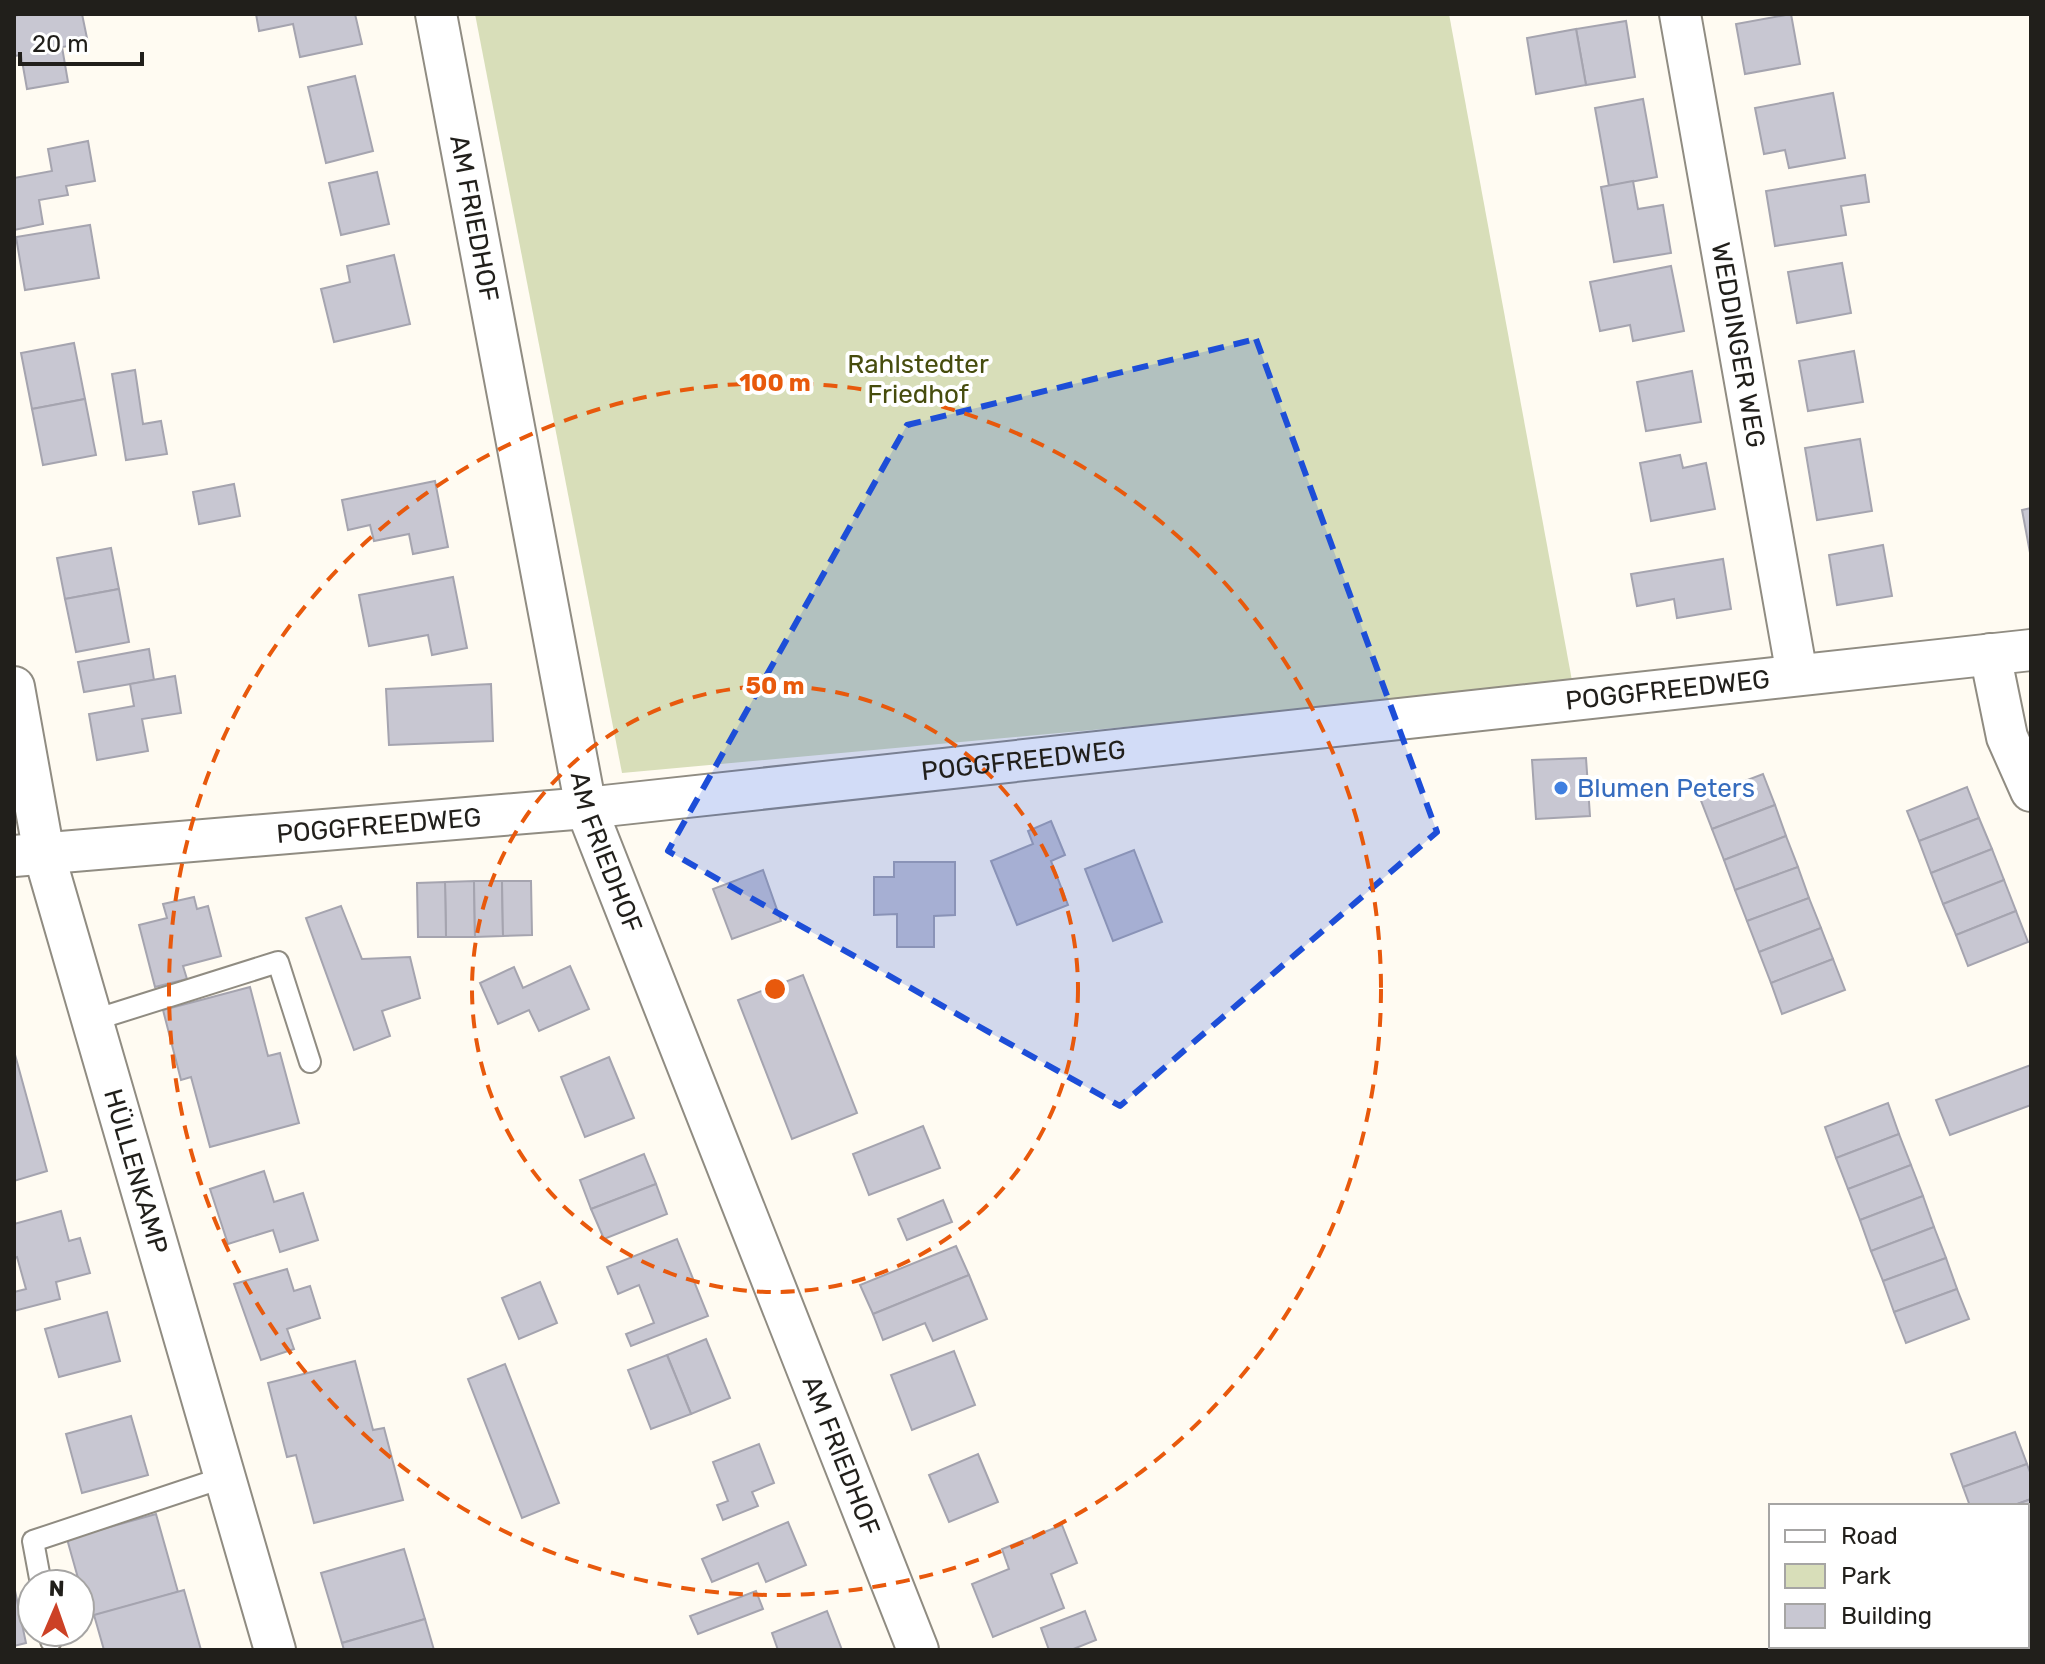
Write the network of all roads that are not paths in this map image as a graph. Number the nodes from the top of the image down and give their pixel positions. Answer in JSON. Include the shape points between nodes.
{"nodes":[{"id":1,"x":436,"y":14,"type":"edge"},
{"id":2,"x":1680,"y":14,"type":"edge"},
{"id":3,"x":2031,"y":650,"type":"edge"},
{"id":4,"x":1990,"y":654,"type":"junction"},
{"id":5,"x":1797,"y":675,"type":"junction"},
{"id":6,"x":14,"y":687,"type":"edge"},
{"id":7,"x":2031,"y":791,"type":"edge"},
{"id":8,"x":586,"y":808,"type":"junction"},
{"id":9,"x":29,"y":855,"type":"edge"},
{"id":10,"x":94,"y":1020,"type":"junction"},
{"id":11,"x":310,"y":1062,"type":"dead end"},
{"id":12,"x":225,"y":1477,"type":"junction"},
{"id":13,"x":38,"y":1568,"type":"edge"},
{"id":14,"x":275,"y":1650,"type":"edge"},
{"id":15,"x":918,"y":1650,"type":"edge"}],
"edges":[{"from":1,"to":8,"type":"street","name":"AM FRIEDHOF"},
{"from":2,"to":5,"type":"street","name":"WEDDINGER WEG"},
{"from":3,"to":4,"type":"street","name":"POGGFREEDWEG"},
{"from":4,"to":5,"type":"street","name":"POGGFREEDWEG"},
{"from":4,"to":7,"type":"street","via":[[2007,737]]},
{"from":5,"to":8,"type":"street","name":"POGGFREEDWEG"},
{"from":6,"to":9,"type":"street","name":"HÜLLENKAMP"},
{"from":8,"to":9,"type":"street","name":"POGGFREEDWEG"},
{"from":8,"to":15,"type":"street","name":"AM FRIEDHOF"},
{"from":9,"to":10,"type":"street","name":"HÜLLENKAMP"},
{"from":10,"to":11,"type":"lane","via":[[278,962]]},
{"from":10,"to":12,"type":"street","name":"HÜLLENKAMP"},
{"from":12,"to":13,"type":"lane","via":[[33,1541]]},
{"from":12,"to":14,"type":"street","name":"HÜLLENKAMP"}]}
